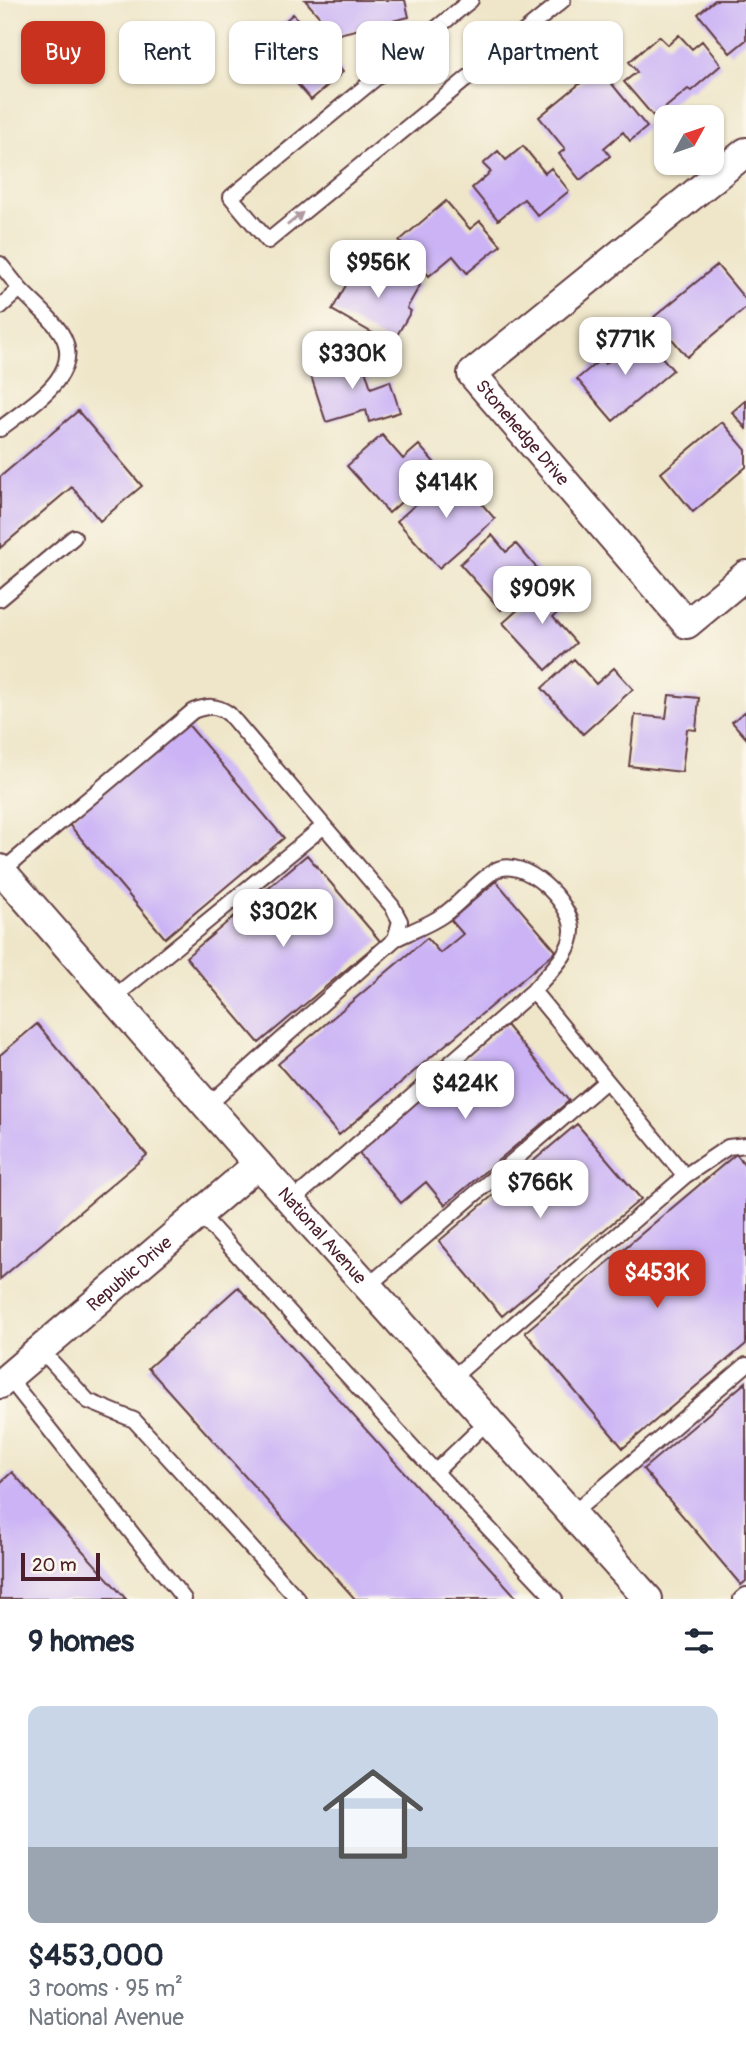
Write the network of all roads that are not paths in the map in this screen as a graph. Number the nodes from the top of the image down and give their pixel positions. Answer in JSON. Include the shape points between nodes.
{"nodes":[{"id":1,"x":471,"y":0,"type":"edge"},
{"id":2,"x":563,"y":0,"type":"edge"},
{"id":3,"x":741,"y":166,"type":"edge"},
{"id":4,"x":0,"y":264,"type":"edge"},
{"id":5,"x":20,"y":289,"type":"junction"},
{"id":6,"x":0,"y":307,"type":"edge"},
{"id":7,"x":0,"y":429,"type":"edge"},
{"id":8,"x":75,"y":537,"type":"dead end"},
{"id":9,"x":746,"y":575,"type":"edge"},
{"id":10,"x":0,"y":599,"type":"edge"},
{"id":11,"x":324,"y":826,"type":"junction"},
{"id":12,"x":1,"y":870,"type":"edge"},
{"id":13,"x":395,"y":939,"type":"junction"},
{"id":14,"x":533,"y":991,"type":"junction"},
{"id":15,"x":113,"y":998,"type":"junction"},
{"id":16,"x":606,"y":1081,"type":"junction"},
{"id":17,"x":207,"y":1106,"type":"junction"},
{"id":18,"x":746,"y":1144,"type":"edge"},
{"id":19,"x":258,"y":1164,"type":"junction"},
{"id":20,"x":685,"y":1176,"type":"junction"},
{"id":21,"x":292,"y":1202,"type":"junction"},
{"id":22,"x":200,"y":1214,"type":"junction"},
{"id":23,"x":368,"y":1286,"type":"junction"},
{"id":24,"x":41,"y":1350,"type":"junction"},
{"id":25,"x":746,"y":1365,"type":"edge"},
{"id":26,"x":451,"y":1379,"type":"junction"},
{"id":27,"x":4,"y":1380,"type":"edge"},
{"id":28,"x":488,"y":1421,"type":"junction"},
{"id":29,"x":435,"y":1472,"type":"junction"},
{"id":30,"x":572,"y":1514,"type":"junction"},
{"id":31,"x":746,"y":1595,"type":"edge"},
{"id":32,"x":184,"y":1599,"type":"edge"},
{"id":33,"x":298,"y":1599,"type":"edge"},
{"id":34,"x":555,"y":1599,"type":"edge"},
{"id":35,"x":648,"y":1599,"type":"edge"},
{"id":36,"x":741,"y":1599,"type":"edge"}],
"edges":[{"from":1,"to":2,"type":"lane","one_way":true,"via":[[231,197],[268,241]]},
{"from":3,"to":9,"type":"street","name":"Stonehedge Drive","via":[[471,374],[687,624]]},
{"from":4,"to":5,"type":"lane"},
{"from":5,"to":6,"type":"lane"},
{"from":5,"to":7,"type":"lane","via":[[61,333],[68,351],[66,368],[57,382]]},
{"from":8,"to":10,"type":"lane"},
{"from":11,"to":12,"type":"lane","via":[[229,714],[220,707],[207,706],[192,711]]},
{"from":11,"to":13,"type":"lane","via":[[392,906],[400,921]]},
{"from":11,"to":15,"type":"lane"},
{"from":12,"to":15,"type":"street","name":"National Avenue"},
{"from":13,"to":14,"type":"lane","via":[[442,916],[497,869],[520,869],[540,879],[562,905],[572,928],[566,952]]},
{"from":13,"to":17,"type":"lane"},
{"from":14,"to":16,"type":"lane"},
{"from":14,"to":21,"type":"lane"},
{"from":15,"to":17,"type":"street","name":"National Avenue"},
{"from":16,"to":20,"type":"lane"},
{"from":16,"to":23,"type":"lane"},
{"from":17,"to":19,"type":"street","name":"National Avenue"},
{"from":18,"to":20,"type":"lane","via":[[728,1147]]},
{"from":19,"to":21,"type":"street","name":"National Avenue"},
{"from":19,"to":22,"type":"street","name":"Republic Drive"},
{"from":20,"to":26,"type":"lane"},
{"from":21,"to":23,"type":"street","name":"National Avenue"},
{"from":22,"to":24,"type":"street","name":"Republic Drive"},
{"from":22,"to":29,"type":"lane"},
{"from":23,"to":26,"type":"street","name":"National Avenue"},
{"from":24,"to":27,"type":"street","name":"Republic Drive"},
{"from":24,"to":33,"type":"lane","via":[[88,1401],[134,1420]]},
{"from":25,"to":30,"type":"lane"},
{"from":26,"to":28,"type":"street","name":"National Avenue"},
{"from":27,"to":32,"type":"lane"},
{"from":28,"to":29,"type":"lane"},
{"from":28,"to":30,"type":"street","name":"National Avenue"},
{"from":29,"to":34,"type":"lane"},
{"from":30,"to":35,"type":"street","name":"National Avenue"},
{"from":31,"to":36,"type":"lane"}]}
